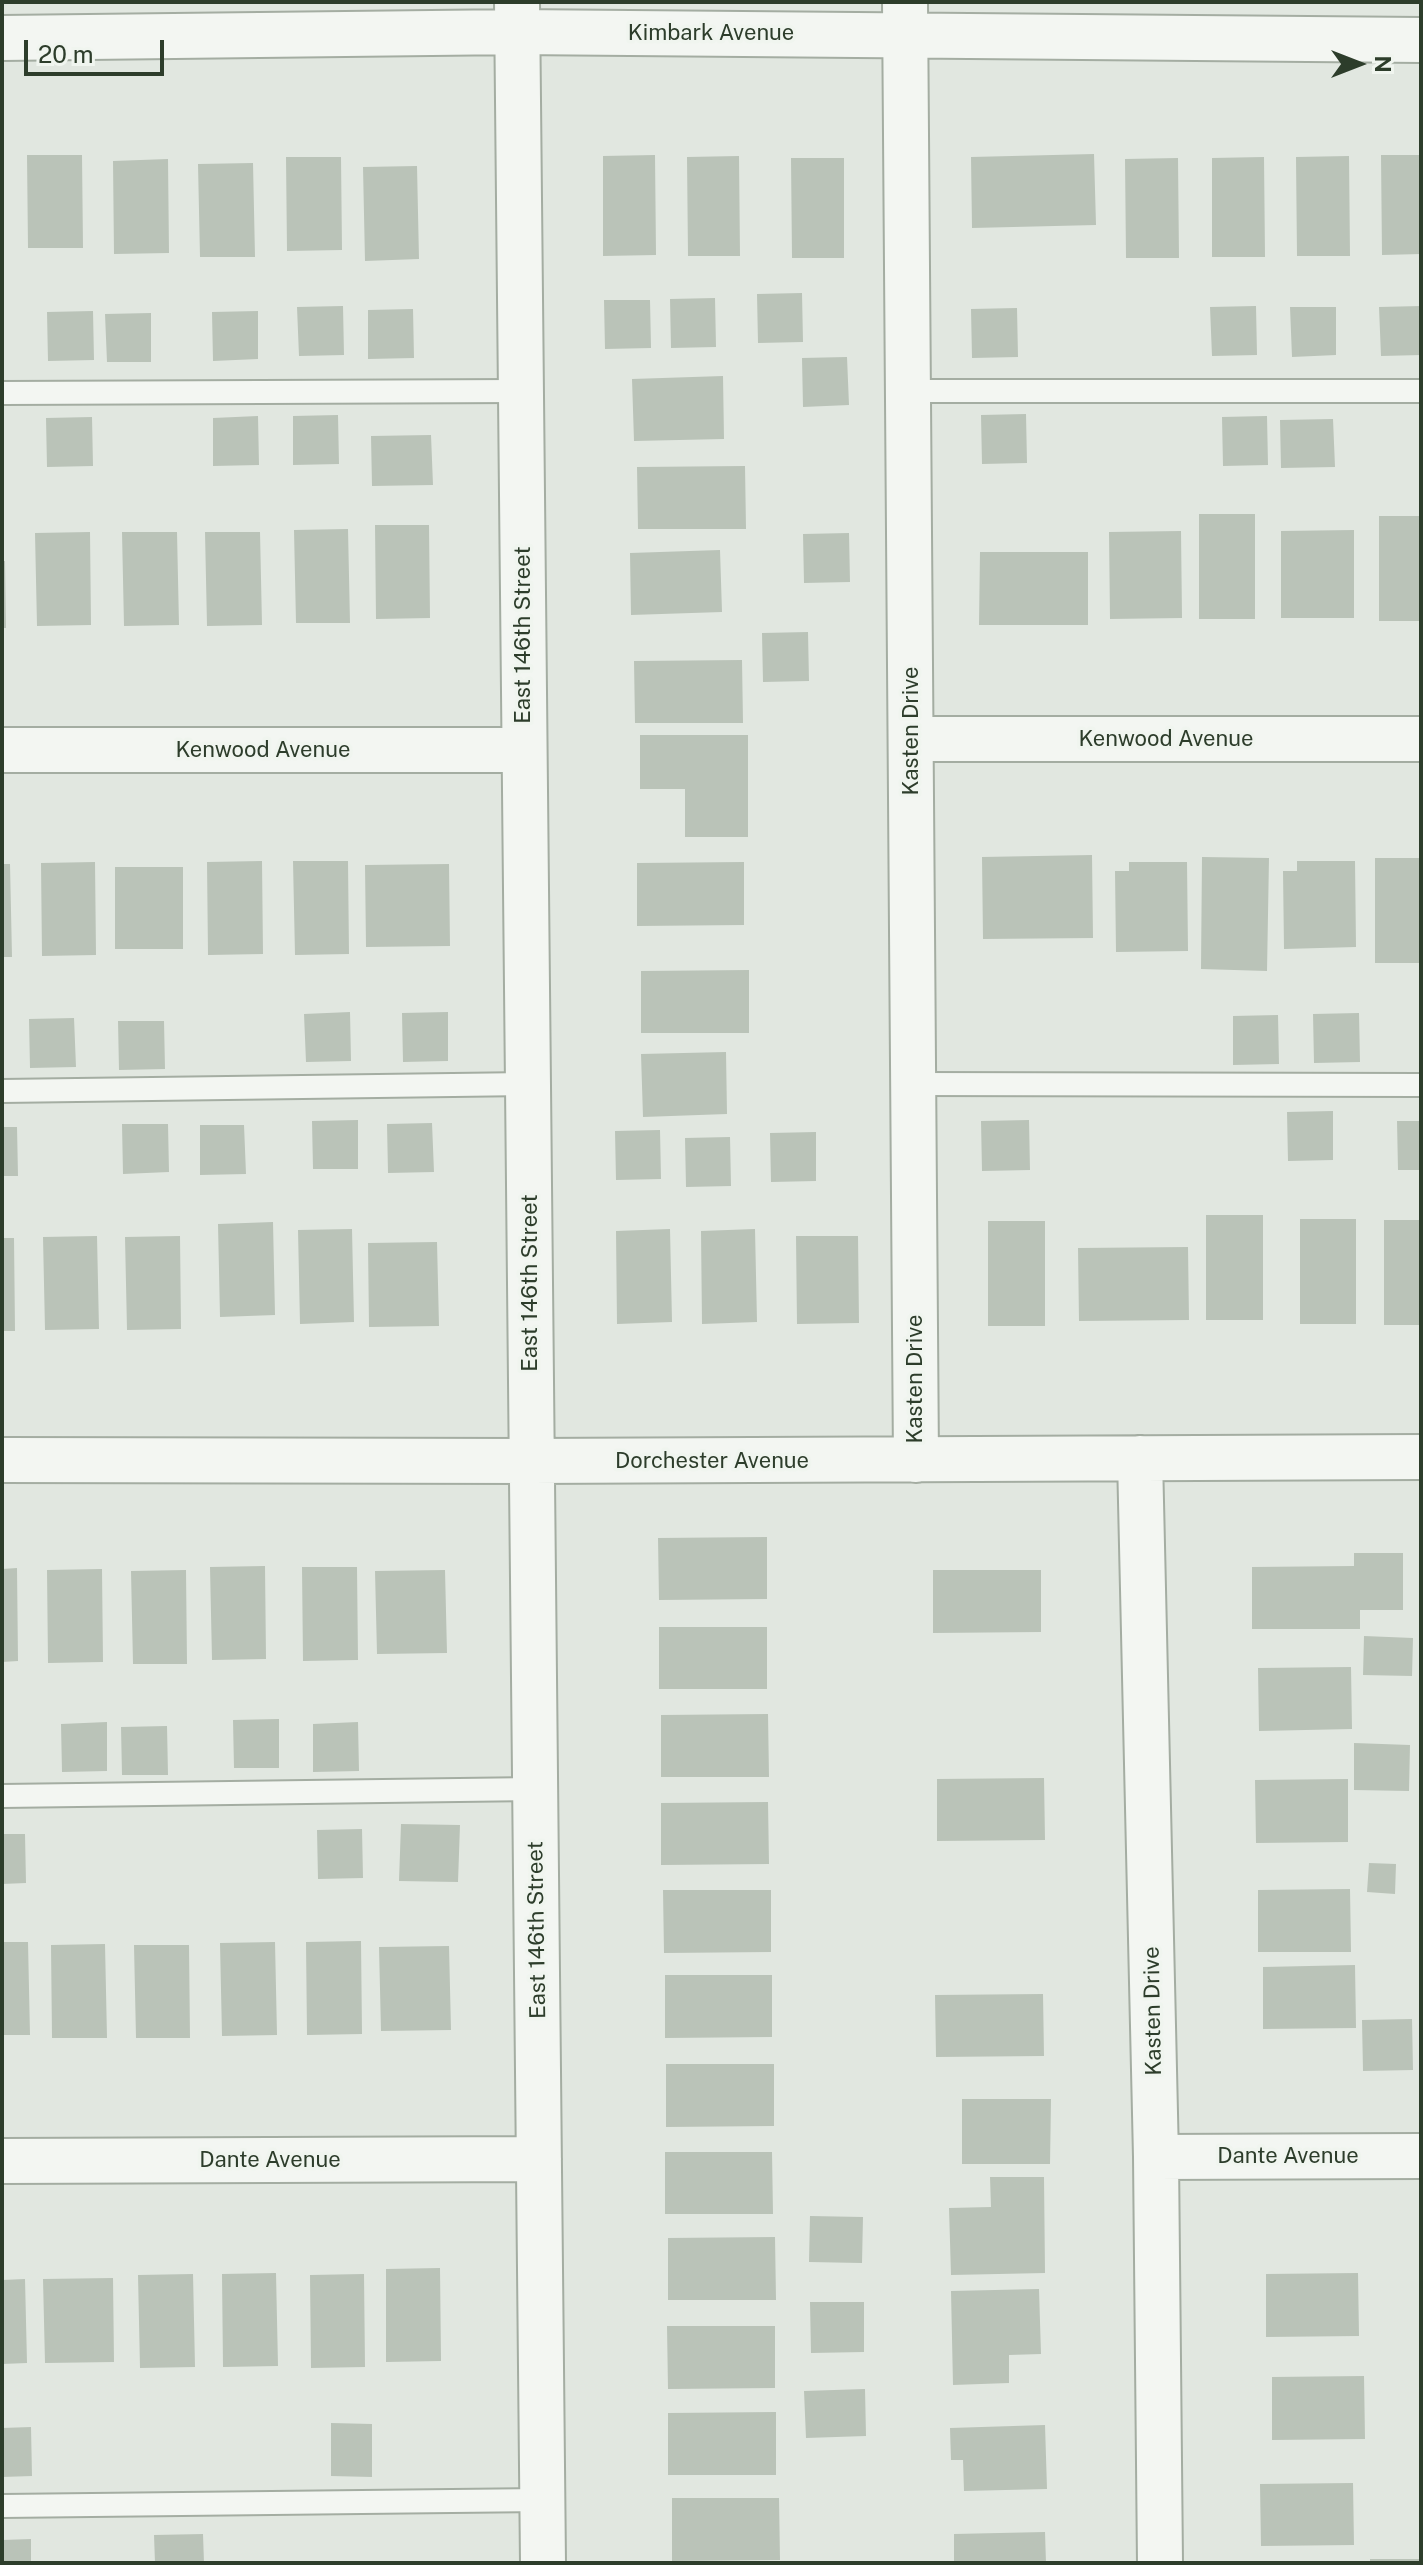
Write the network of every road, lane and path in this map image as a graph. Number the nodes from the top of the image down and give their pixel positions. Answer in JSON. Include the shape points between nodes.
{"nodes":[{"id":1,"x":517,"y":17,"type":"edge"},
{"id":2,"x":906,"y":18,"type":"edge"},
{"id":3,"x":2,"y":38,"type":"edge"},
{"id":4,"x":1421,"y":40,"type":"edge"},
{"id":5,"x":521,"y":391,"type":"junction"},
{"id":6,"x":908,"y":391,"type":"junction"},
{"id":7,"x":1421,"y":391,"type":"edge"},
{"id":8,"x":2,"y":393,"type":"edge"},
{"id":9,"x":911,"y":739,"type":"junction"},
{"id":10,"x":1421,"y":739,"type":"edge"},
{"id":11,"x":2,"y":750,"type":"edge"},
{"id":12,"x":524,"y":750,"type":"junction"},
{"id":13,"x":528,"y":1084,"type":"junction"},
{"id":14,"x":913,"y":1084,"type":"junction"},
{"id":15,"x":1421,"y":1085,"type":"edge"},
{"id":16,"x":2,"y":1091,"type":"edge"},
{"id":17,"x":1421,"y":1457,"type":"edge"},
{"id":18,"x":1140,"y":1458,"type":"junction"},
{"id":19,"x":2,"y":1460,"type":"edge"},
{"id":20,"x":916,"y":1460,"type":"junction"},
{"id":21,"x":531,"y":1461,"type":"junction"},
{"id":22,"x":535,"y":1789,"type":"junction"},
{"id":23,"x":2,"y":1796,"type":"edge"},
{"id":24,"x":1421,"y":2156,"type":"edge"},
{"id":25,"x":1156,"y":2157,"type":"junction"},
{"id":26,"x":539,"y":2159,"type":"junction"},
{"id":27,"x":2,"y":2161,"type":"edge"},
{"id":28,"x":542,"y":2500,"type":"junction"},
{"id":29,"x":2,"y":2506,"type":"edge"},
{"id":30,"x":543,"y":2563,"type":"edge"},
{"id":31,"x":1160,"y":2563,"type":"edge"}],
"edges":[{"from":1,"to":2,"type":"street","name":"Kimbark Avenue"},
{"from":1,"to":3,"type":"street","name":"Kimbark Avenue"},
{"from":1,"to":5,"type":"street","name":"East 146th Street"},
{"from":2,"to":4,"type":"street","name":"Kimbark Avenue"},
{"from":2,"to":6,"type":"street","name":"Kasten Drive"},
{"from":5,"to":8,"type":"lane"},
{"from":5,"to":12,"type":"street","name":"East 146th Street"},
{"from":6,"to":7,"type":"lane"},
{"from":6,"to":9,"type":"street","name":"Kasten Drive"},
{"from":9,"to":10,"type":"street","name":"Kenwood Avenue"},
{"from":9,"to":14,"type":"street","name":"Kasten Drive"},
{"from":11,"to":12,"type":"street","name":"Kenwood Avenue"},
{"from":12,"to":13,"type":"street","name":"East 146th Street"},
{"from":13,"to":16,"type":"lane"},
{"from":13,"to":21,"type":"street","name":"East 146th Street"},
{"from":14,"to":15,"type":"lane"},
{"from":14,"to":20,"type":"street","name":"Kasten Drive"},
{"from":17,"to":18,"type":"street","name":"Dorchester Avenue"},
{"from":18,"to":20,"type":"street","name":"Dorchester Avenue"},
{"from":18,"to":25,"type":"street","name":"Kasten Drive"},
{"from":19,"to":21,"type":"street","name":"Dorchester Avenue"},
{"from":20,"to":21,"type":"street","name":"Dorchester Avenue"},
{"from":21,"to":22,"type":"street","name":"East 146th Street"},
{"from":22,"to":23,"type":"lane"},
{"from":22,"to":26,"type":"street","name":"East 146th Street"},
{"from":24,"to":25,"type":"street","name":"Dante Avenue"},
{"from":25,"to":31,"type":"street","name":"Kasten Drive"},
{"from":26,"to":27,"type":"street","name":"Dante Avenue"},
{"from":26,"to":28,"type":"street","name":"East 146th Street"},
{"from":28,"to":29,"type":"lane"},
{"from":28,"to":30,"type":"street","name":"East 146th Street"}]}
